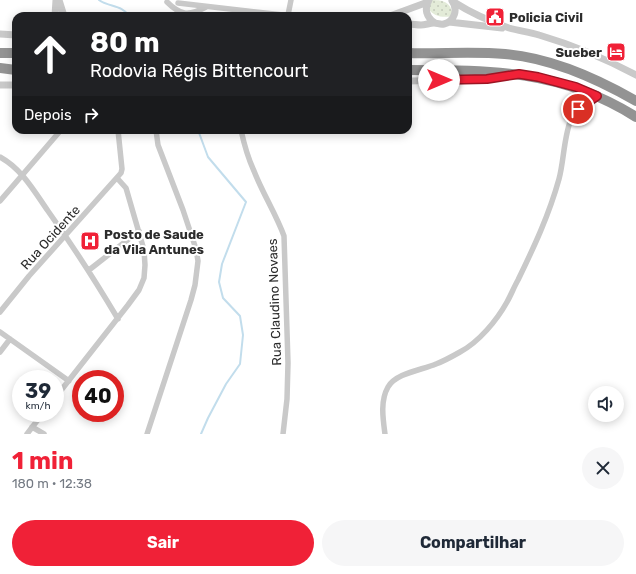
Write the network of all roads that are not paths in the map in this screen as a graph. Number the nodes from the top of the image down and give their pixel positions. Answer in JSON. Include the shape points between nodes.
{"nodes":[{"id":1,"x":59,"y":0,"type":"edge"},
{"id":2,"x":292,"y":0,"type":"edge"},
{"id":3,"x":429,"y":1,"type":"edge"},
{"id":4,"x":453,"y":1,"type":"edge"},
{"id":5,"x":167,"y":2,"type":"dead end"},
{"id":6,"x":178,"y":3,"type":"dead end"},
{"id":7,"x":206,"y":7,"type":"junction"},
{"id":8,"x":63,"y":12,"type":"edge"},
{"id":9,"x":181,"y":12,"type":"edge"},
{"id":10,"x":197,"y":12,"type":"edge"},
{"id":11,"x":253,"y":12,"type":"edge"},
{"id":12,"x":290,"y":12,"type":"edge"},
{"id":13,"x":400,"y":12,"type":"edge"},
{"id":14,"x":449,"y":22,"type":"junction"},
{"id":15,"x":435,"y":23,"type":"junction"},
{"id":16,"x":412,"y":24,"type":"edge"},
{"id":17,"x":510,"y":28,"type":"junction"},
{"id":18,"x":0,"y":34,"type":"edge"},
{"id":19,"x":12,"y":35,"type":"edge"},
{"id":20,"x":0,"y":53,"type":"edge"},
{"id":21,"x":12,"y":53,"type":"edge"},
{"id":22,"x":412,"y":53,"type":"edge"},
{"id":23,"x":0,"y":68,"type":"edge"},
{"id":24,"x":12,"y":70,"type":"edge"},
{"id":25,"x":412,"y":70,"type":"edge"},
{"id":26,"x":519,"y":74,"type":"junction"},
{"id":27,"x":636,"y":75,"type":"edge"},
{"id":28,"x":412,"y":81,"type":"edge"},
{"id":29,"x":0,"y":85,"type":"edge"},
{"id":30,"x":12,"y":85,"type":"edge"},
{"id":31,"x":597,"y":96,"type":"junction"},
{"id":32,"x":636,"y":101,"type":"edge"},
{"id":33,"x":636,"y":117,"type":"edge"},
{"id":34,"x":58,"y":134,"type":"edge"},
{"id":35,"x":118,"y":134,"type":"edge"},
{"id":36,"x":157,"y":134,"type":"edge"},
{"id":37,"x":242,"y":134,"type":"edge"},
{"id":38,"x":0,"y":157,"type":"edge"},
{"id":39,"x":22,"y":175,"type":"junction"},
{"id":40,"x":117,"y":178,"type":"junction"},
{"id":41,"x":0,"y":201,"type":"edge"},
{"id":42,"x":139,"y":231,"type":"junction"},
{"id":43,"x":65,"y":236,"type":"junction"},
{"id":44,"x":89,"y":270,"type":"junction"},
{"id":45,"x":0,"y":312,"type":"edge"},
{"id":46,"x":118,"y":319,"type":"junction"},
{"id":47,"x":0,"y":332,"type":"edge"},
{"id":48,"x":10,"y":339,"type":"junction"},
{"id":49,"x":0,"y":352,"type":"edge"},
{"id":50,"x":69,"y":381,"type":"junction"},
{"id":51,"x":64,"y":387,"type":"edge"},
{"id":52,"x":36,"y":422,"type":"edge"},
{"id":53,"x":32,"y":427,"type":"junction"},
{"id":54,"x":27,"y":434,"type":"edge"},
{"id":55,"x":44,"y":434,"type":"edge"},
{"id":56,"x":147,"y":434,"type":"edge"},
{"id":57,"x":283,"y":434,"type":"edge"},
{"id":58,"x":385,"y":434,"type":"edge"}],
"edges":[{"from":1,"to":8,"type":"street"},
{"from":2,"to":12,"type":"street"},
{"from":3,"to":13,"type":"street"},
{"from":3,"to":15,"type":"street","via":[[427,14]]},
{"from":4,"to":14,"type":"street","via":[[455,13]]},
{"from":4,"to":17,"type":"street","via":[[483,18]]},
{"from":5,"to":9,"type":"street"},
{"from":6,"to":7,"type":"street"},
{"from":7,"to":10,"type":"street"},
{"from":7,"to":11,"type":"street"},
{"from":14,"to":15,"type":"street"},
{"from":14,"to":17,"type":"street"},
{"from":15,"to":16,"type":"street"},
{"from":17,"to":27,"type":"street","via":[[538,34],[574,47]]},
{"from":18,"to":19,"type":"street"},
{"from":20,"to":21,"type":"highway"},
{"from":22,"to":32,"type":"highway","via":[[499,54],[544,60]]},
{"from":23,"to":24,"type":"highway"},
{"from":25,"to":26,"type":"highway","via":[[466,70]]},
{"from":26,"to":28,"type":"street","via":[[487,79]]},
{"from":26,"to":31,"type":"highway","via":[[576,87]]},
{"from":29,"to":30,"type":"street"},
{"from":31,"to":33,"type":"highway"},
{"from":31,"to":58,"type":"street","via":[[578,109],[572,117],[560,178],[544,226],[508,301],[486,330],[462,351],[438,364],[393,380],[388,387],[383,405]]},
{"from":34,"to":39,"type":"street"},
{"from":35,"to":40,"type":"street","via":[[122,169]]},
{"from":36,"to":56,"type":"street","via":[[158,145],[183,210],[198,261],[193,292]]},
{"from":37,"to":57,"type":"street","name":"Rua Claudino Novaes","via":[[254,173],[284,236],[288,363]]},
{"from":38,"to":39,"type":"street"},
{"from":39,"to":41,"type":"street"},
{"from":39,"to":43,"type":"street"},
{"from":40,"to":42,"type":"street","via":[[126,188]]},
{"from":40,"to":43,"type":"street","name":"Rua Ocidente"},
{"from":42,"to":44,"type":"street"},
{"from":42,"to":46,"type":"street","via":[[144,250],[144,278],[139,290]]},
{"from":43,"to":44,"type":"street"},
{"from":43,"to":45,"type":"street","name":"Rua Ocidente"},
{"from":44,"to":46,"type":"street"},
{"from":46,"to":50,"type":"street"},
{"from":47,"to":48,"type":"street"},
{"from":48,"to":49,"type":"street"},
{"from":48,"to":50,"type":"street"},
{"from":50,"to":51,"type":"street"},
{"from":52,"to":53,"type":"street"},
{"from":53,"to":54,"type":"street"},
{"from":53,"to":55,"type":"street"}]}
